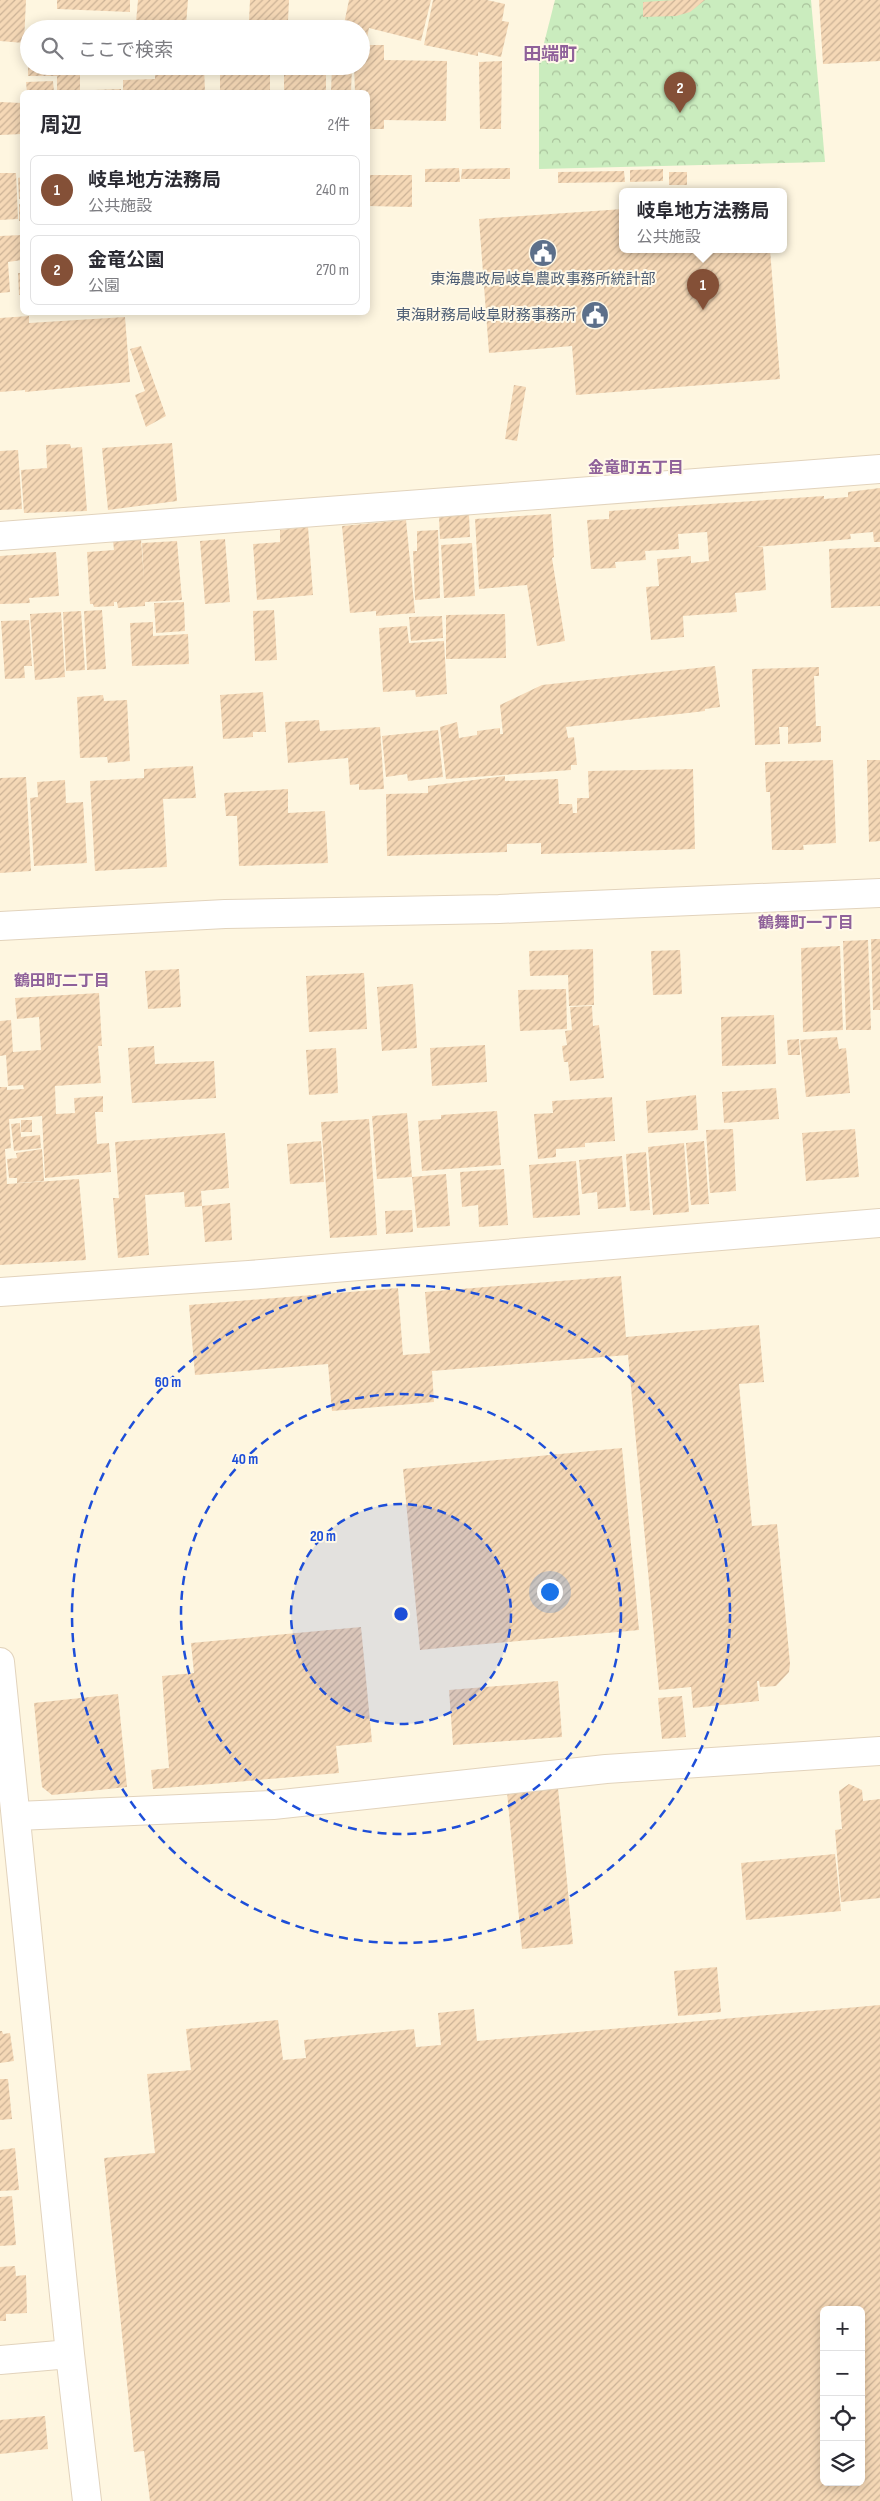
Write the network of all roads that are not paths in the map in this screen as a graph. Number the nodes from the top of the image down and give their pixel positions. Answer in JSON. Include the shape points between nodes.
{"nodes":[{"id":1,"x":880,"y":469,"type":"edge"},
{"id":2,"x":0,"y":536,"type":"edge"},
{"id":3,"x":880,"y":893,"type":"edge"},
{"id":4,"x":0,"y":926,"type":"edge"},
{"id":5,"x":880,"y":1224,"type":"edge"},
{"id":6,"x":0,"y":1292,"type":"edge"},
{"id":7,"x":0,"y":1662,"type":"edge"},
{"id":8,"x":880,"y":1752,"type":"edge"},
{"id":9,"x":16,"y":1816,"type":"junction"},
{"id":10,"x":10,"y":1844,"type":"edge"},
{"id":11,"x":70,"y":2354,"type":"junction"},
{"id":12,"x":0,"y":2360,"type":"edge"},
{"id":13,"x":87,"y":2501,"type":"edge"}],
"edges":[{"from":1,"to":2,"type":"street"},
{"from":3,"to":4,"type":"street","via":[[499,909],[224,914]]},
{"from":5,"to":6,"type":"street"},
{"from":7,"to":9,"type":"street"},
{"from":8,"to":9,"type":"street","via":[[606,1769],[273,1805]]},
{"from":9,"to":10,"type":"street"},
{"from":10,"to":11,"type":"street"},
{"from":11,"to":12,"type":"street"},
{"from":11,"to":13,"type":"street"}]}
